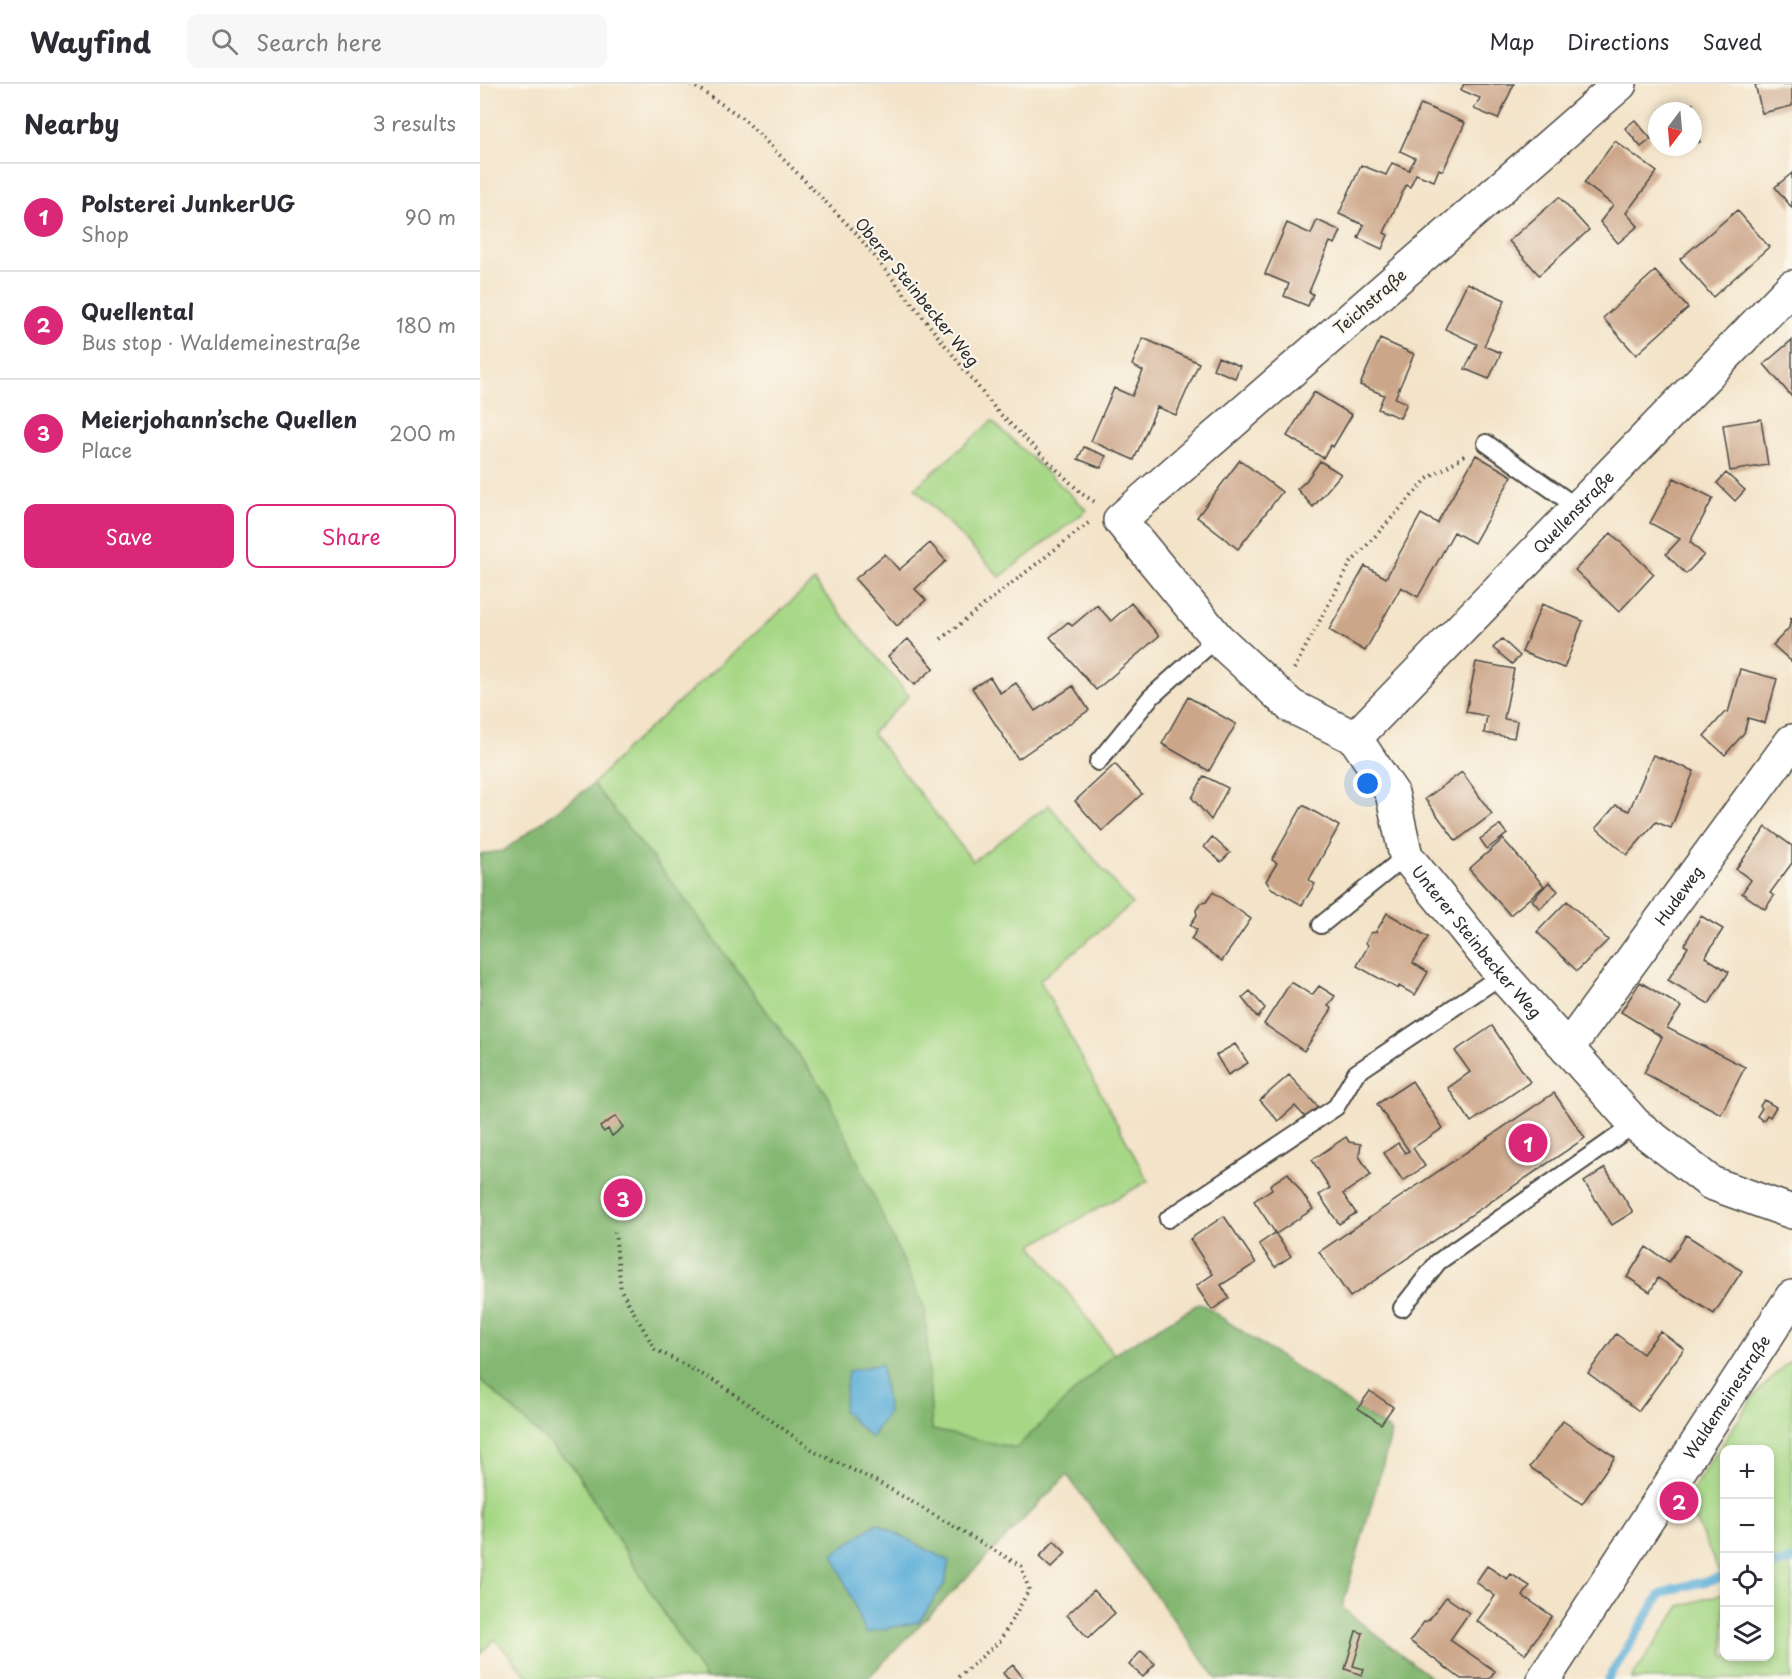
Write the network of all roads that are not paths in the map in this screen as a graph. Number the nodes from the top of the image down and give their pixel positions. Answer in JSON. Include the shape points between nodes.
{"nodes":[{"id":1,"x":1620,"y":84,"type":"edge"},
{"id":2,"x":1792,"y":287,"type":"edge"},
{"id":3,"x":1486,"y":443,"type":"road end"},
{"id":4,"x":1578,"y":508,"type":"junction"},
{"id":5,"x":1113,"y":514,"type":"joint"},
{"id":6,"x":1217,"y":638,"type":"junction"},
{"id":7,"x":1354,"y":738,"type":"junction"},
{"id":8,"x":1792,"y":741,"type":"edge"},
{"id":9,"x":1098,"y":762,"type":"dead end"},
{"id":10,"x":1406,"y":856,"type":"junction"},
{"id":11,"x":1321,"y":925,"type":"dead end"},
{"id":12,"x":1502,"y":975,"type":"junction"},
{"id":13,"x":1567,"y":1049,"type":"junction"},
{"id":14,"x":1635,"y":1124,"type":"junction"},
{"id":15,"x":1792,"y":1212,"type":"edge"},
{"id":16,"x":1168,"y":1219,"type":"dead end"},
{"id":17,"x":1402,"y":1308,"type":"dead end"},
{"id":18,"x":1786,"y":1316,"type":"edge"},
{"id":19,"x":1544,"y":1679,"type":"edge"}],
"edges":[{"from":1,"to":5,"type":"street","name":"Teichstraße"},
{"from":2,"to":4,"type":"street","name":"Quellenstraße"},
{"from":3,"to":4,"type":"lane"},
{"from":4,"to":7,"type":"street","name":"Quellenstraße"},
{"from":5,"to":6,"type":"street","name":"Unterer Steinbecker Weg"},
{"from":6,"to":7,"type":"street","name":"Unterer Steinbecker Weg","via":[[1291,706]]},
{"from":6,"to":9,"type":"lane","via":[[1150,698]]},
{"from":7,"to":10,"type":"street","name":"Unterer Steinbecker Weg","via":[[1392,793]]},
{"from":8,"to":13,"type":"street","name":"Hudeweg"},
{"from":10,"to":11,"type":"lane"},
{"from":10,"to":12,"type":"street","name":"Unterer Steinbecker Weg"},
{"from":12,"to":13,"type":"street","name":"Unterer Steinbecker Weg"},
{"from":12,"to":16,"type":"lane","via":[[1356,1073],[1336,1107]]},
{"from":13,"to":14,"type":"street","name":"Unterer Steinbecker Weg"},
{"from":14,"to":15,"type":"street","name":"Unterer Steinbecker Weg","via":[[1711,1183]]},
{"from":14,"to":17,"type":"lane","via":[[1438,1262]]},
{"from":18,"to":19,"type":"street","name":"Waldemeinestraße"}]}
